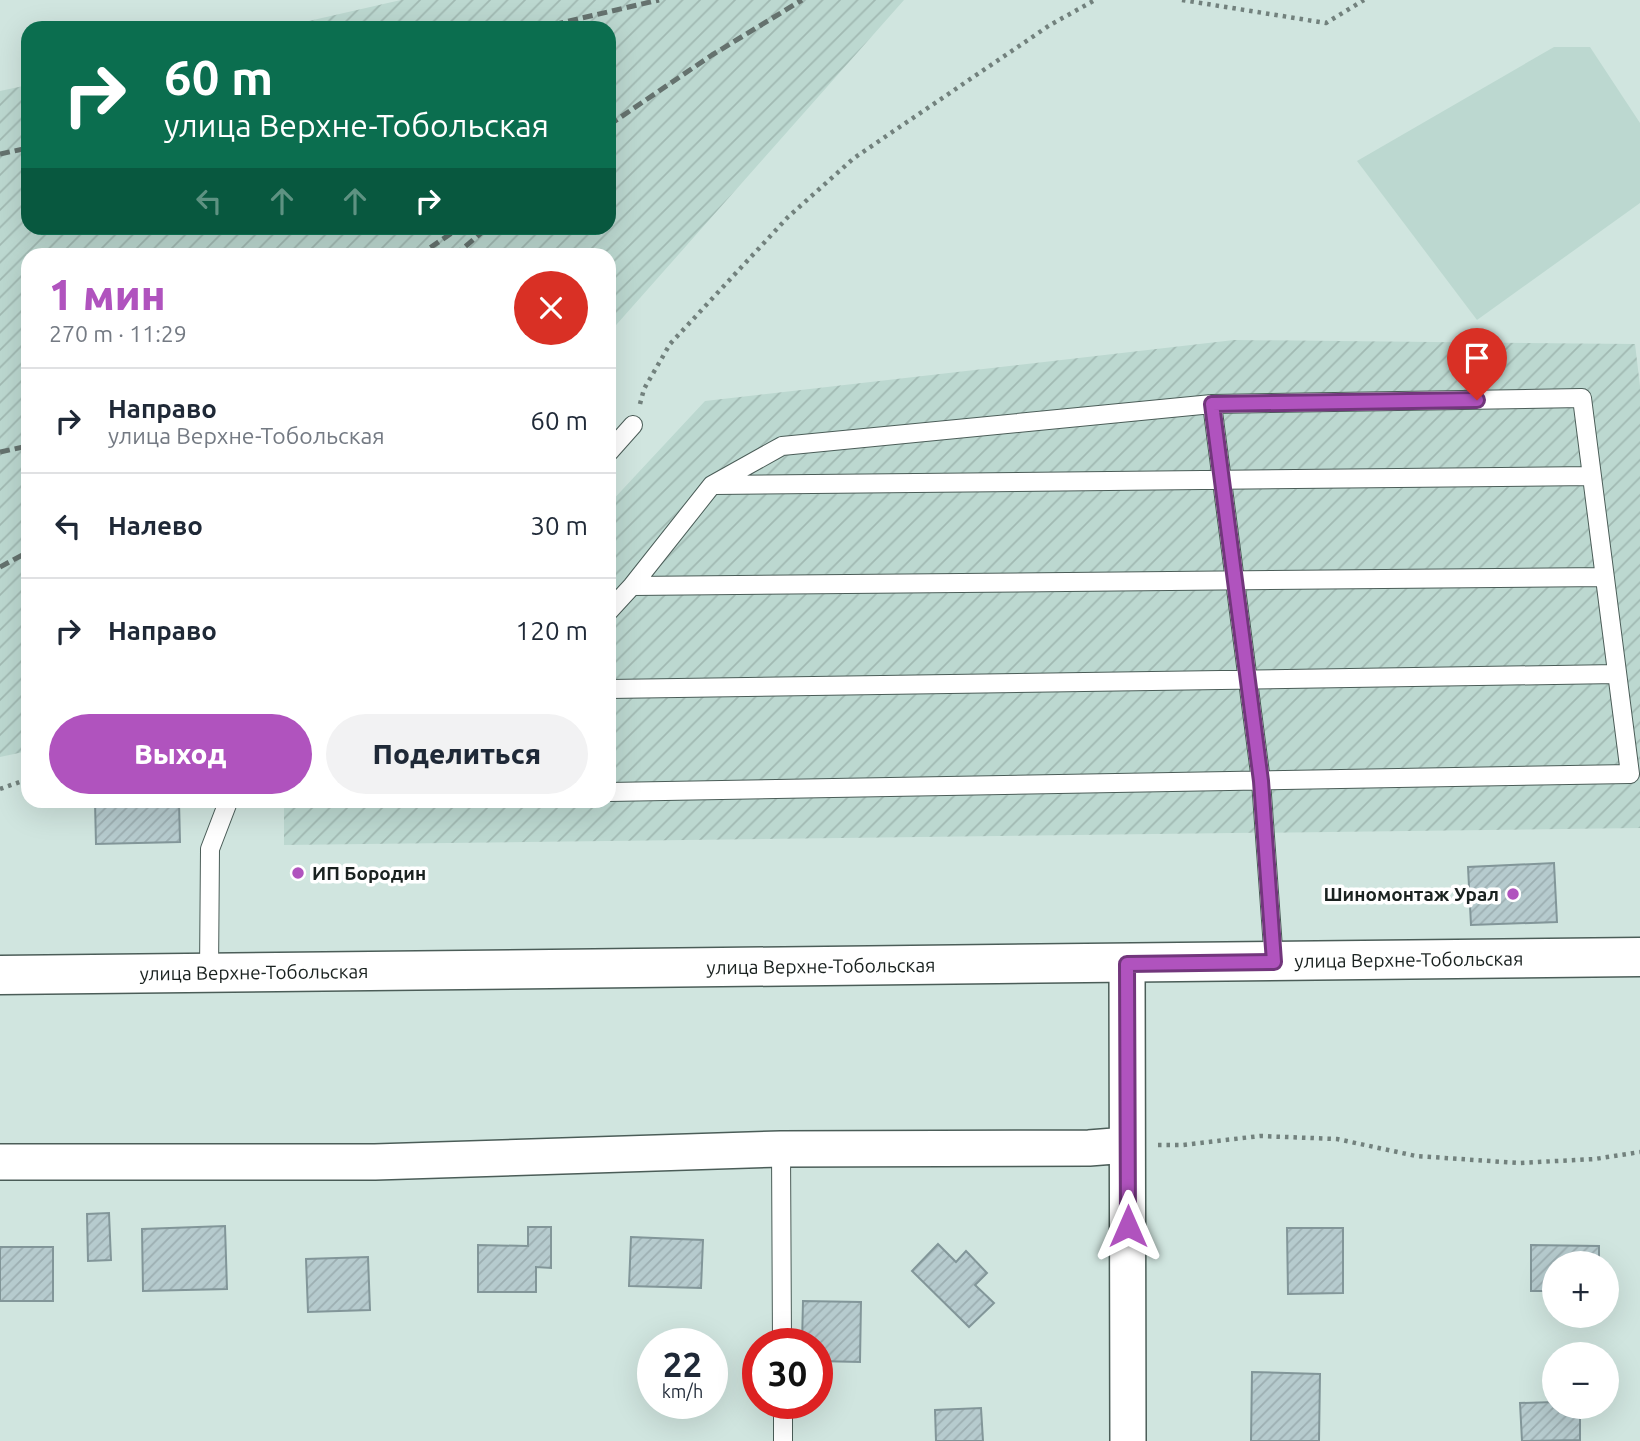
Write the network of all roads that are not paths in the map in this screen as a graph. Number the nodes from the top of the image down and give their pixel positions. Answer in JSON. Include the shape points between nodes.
{"nodes":[{"id":1,"x":1212,"y":404,"type":"junction"},
{"id":2,"x":633,"y":425,"type":"road end"},
{"id":3,"x":616,"y":444,"type":"edge"},
{"id":4,"x":1592,"y":476,"type":"junction"},
{"id":5,"x":1222,"y":480,"type":"junction"},
{"id":6,"x":712,"y":485,"type":"junction"},
{"id":7,"x":1605,"y":577,"type":"junction"},
{"id":8,"x":1235,"y":581,"type":"junction"},
{"id":9,"x":632,"y":586,"type":"junction"},
{"id":10,"x":616,"y":603,"type":"edge"},
{"id":11,"x":1617,"y":674,"type":"junction"},
{"id":12,"x":1248,"y":680,"type":"junction"},
{"id":13,"x":616,"y":689,"type":"edge"},
{"id":14,"x":1261,"y":781,"type":"junction"},
{"id":15,"x":616,"y":792,"type":"edge"},
{"id":16,"x":226,"y":808,"type":"edge"},
{"id":17,"x":1640,"y":957,"type":"edge"},
{"id":18,"x":1274,"y":962,"type":"junction"},
{"id":19,"x":1127,"y":964,"type":"junction"},
{"id":20,"x":209,"y":972,"type":"junction"},
{"id":21,"x":0,"y":975,"type":"edge"},
{"id":22,"x":1128,"y":1145,"type":"junction"},
{"id":23,"x":781,"y":1149,"type":"junction"},
{"id":24,"x":0,"y":1162,"type":"edge"},
{"id":25,"x":782,"y":1328,"type":"edge"},
{"id":26,"x":783,"y":1419,"type":"edge"},
{"id":27,"x":783,"y":1441,"type":"edge"},
{"id":28,"x":1128,"y":1441,"type":"edge"}],
"edges":[{"from":1,"to":4,"type":"lane","via":[[1583,398]]},
{"from":1,"to":5,"type":"lane"},
{"from":1,"to":6,"type":"lane","via":[[782,446]]},
{"from":2,"to":3,"type":"lane"},
{"from":4,"to":5,"type":"lane"},
{"from":4,"to":7,"type":"lane"},
{"from":5,"to":6,"type":"lane"},
{"from":5,"to":8,"type":"lane"},
{"from":6,"to":9,"type":"lane"},
{"from":7,"to":8,"type":"lane"},
{"from":7,"to":11,"type":"lane"},
{"from":8,"to":9,"type":"lane"},
{"from":8,"to":12,"type":"lane"},
{"from":9,"to":10,"type":"lane"},
{"from":11,"to":12,"type":"lane"},
{"from":11,"to":14,"type":"lane","via":[[1630,774]]},
{"from":12,"to":13,"type":"lane"},
{"from":12,"to":14,"type":"lane"},
{"from":14,"to":15,"type":"lane"},
{"from":14,"to":18,"type":"lane"},
{"from":16,"to":20,"type":"lane","via":[[210,849]]},
{"from":17,"to":18,"type":"street","name":"улица Верхне-Тобольская"},
{"from":18,"to":19,"type":"street","name":"улица Верхне-Тобольская"},
{"from":19,"to":20,"type":"street","name":"улица Верхне-Тобольская"},
{"from":19,"to":22,"type":"street"},
{"from":20,"to":21,"type":"street","name":"улица Верхне-Тобольская"},
{"from":22,"to":23,"type":"street"},
{"from":22,"to":28,"type":"street"},
{"from":23,"to":24,"type":"street","via":[[375,1162]]},
{"from":23,"to":25,"type":"lane"},
{"from":26,"to":27,"type":"lane"}]}
